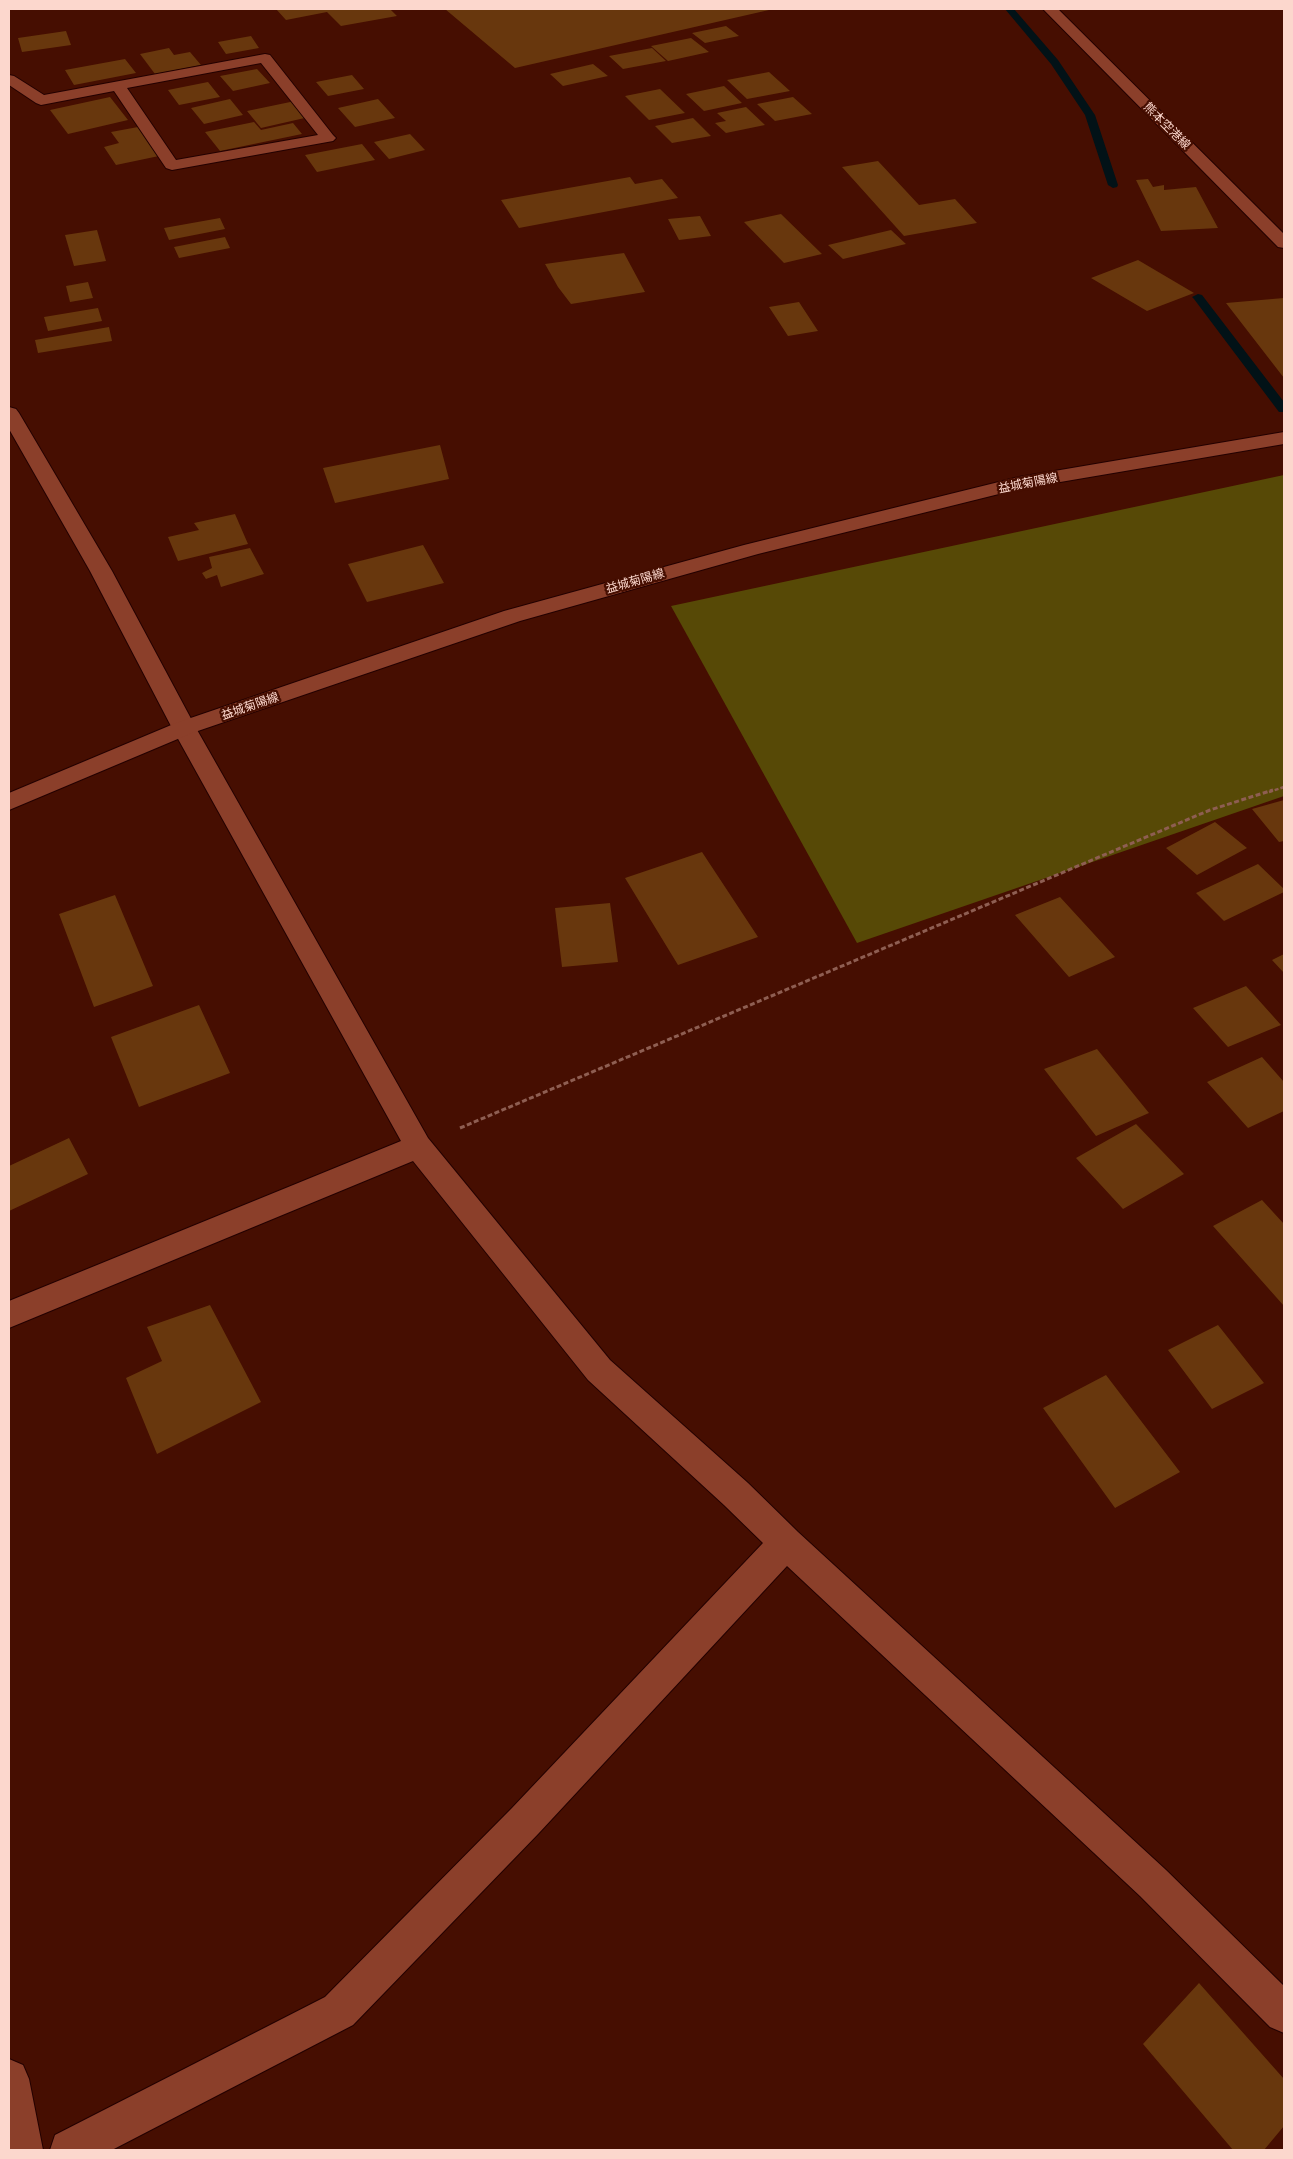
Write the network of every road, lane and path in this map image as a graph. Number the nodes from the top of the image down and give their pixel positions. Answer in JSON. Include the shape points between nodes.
{"nodes":[{"id":1,"x":1050,"y":9,"type":"edge"},
{"id":2,"x":9,"y":79,"type":"edge"},
{"id":3,"x":118,"y":86,"type":"junction"},
{"id":4,"x":1284,"y":243,"type":"edge"},
{"id":5,"x":9,"y":413,"type":"edge"},
{"id":6,"x":1284,"y":438,"type":"edge"},
{"id":7,"x":184,"y":728,"type":"junction"},
{"id":8,"x":1284,"y":787,"type":"edge"},
{"id":9,"x":9,"y":802,"type":"edge"},
{"id":10,"x":418,"y":1146,"type":"junction"},
{"id":11,"x":9,"y":1315,"type":"edge"},
{"id":12,"x":786,"y":1543,"type":"junction"},
{"id":13,"x":1284,"y":2013,"type":"edge"},
{"id":14,"x":9,"y":2079,"type":"edge"},
{"id":15,"x":23,"y":2150,"type":"edge"},
{"id":16,"x":70,"y":2150,"type":"edge"}],
"edges":[{"from":1,"to":4,"type":"street","name":"熊本空港線"},
{"from":2,"to":3,"type":"street","via":[[41,100]]},
{"from":3,"to":3,"type":"street","via":[[265,58],[328,138],[172,164]]},
{"from":5,"to":7,"type":"street","via":[[101,571]]},
{"from":6,"to":7,"type":"street","name":"益城菊陽線","via":[[1019,483],[751,549],[512,616]]},
{"from":7,"to":9,"type":"street","name":"益城菊陽線"},
{"from":7,"to":10,"type":"street"},
{"from":8,"to":10,"type":"path","via":[[1210,810]]},
{"from":10,"to":11,"type":"street"},
{"from":10,"to":12,"type":"street","via":[[599,1370]]},
{"from":12,"to":13,"type":"street","via":[[1153,1883]]},
{"from":12,"to":16,"type":"street","via":[[525,1821],[340,2011]]},
{"from":14,"to":15,"type":"street"}]}
